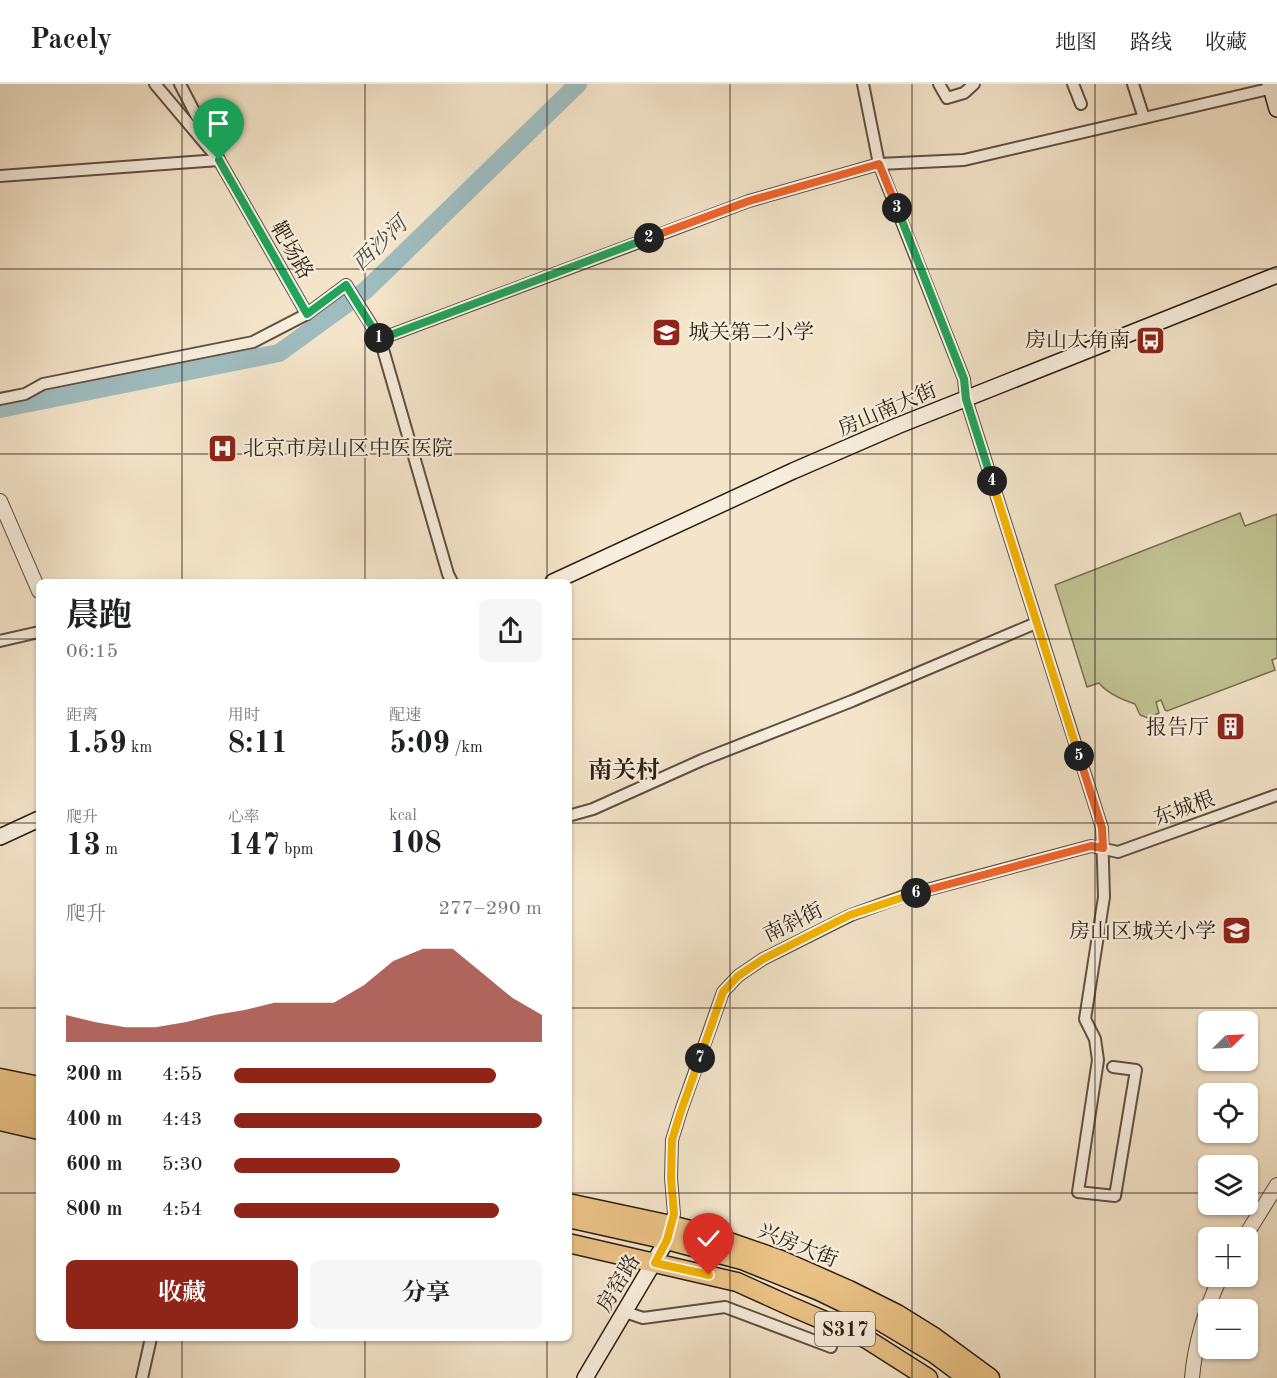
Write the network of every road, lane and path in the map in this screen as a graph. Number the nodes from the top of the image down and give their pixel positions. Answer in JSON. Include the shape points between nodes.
{"nodes":[{"id":1,"x":155,"y":84,"type":"edge"},
{"id":2,"x":180,"y":84,"type":"edge"},
{"id":3,"x":875,"y":84,"type":"edge"},
{"id":4,"x":939,"y":84,"type":"edge"},
{"id":5,"x":974,"y":84,"type":"edge"},
{"id":6,"x":1073,"y":84,"type":"edge"},
{"id":7,"x":1133,"y":84,"type":"edge"},
{"id":8,"x":863,"y":86,"type":"edge"},
{"id":9,"x":1273,"y":87,"type":"edge"},
{"id":10,"x":1081,"y":104,"type":"dead end"},
{"id":11,"x":1277,"y":109,"type":"edge"},
{"id":12,"x":1144,"y":118,"type":"junction"},
{"id":13,"x":219,"y":160,"type":"junction"},
{"id":14,"x":879,"y":164,"type":"junction"},
{"id":15,"x":0,"y":176,"type":"edge"},
{"id":16,"x":1277,"y":275,"type":"edge"},
{"id":17,"x":307,"y":314,"type":"junction"},
{"id":18,"x":380,"y":339,"type":"junction"},
{"id":19,"x":0,"y":399,"type":"edge"},
{"id":20,"x":966,"y":399,"type":"junction"},
{"id":21,"x":0,"y":501,"type":"edge"},
{"id":22,"x":451,"y":579,"type":"edge"},
{"id":23,"x":560,"y":579,"type":"edge"},
{"id":24,"x":36,"y":584,"type":"edge"},
{"id":25,"x":1036,"y":622,"type":"junction"},
{"id":26,"x":36,"y":633,"type":"edge"},
{"id":27,"x":0,"y":641,"type":"edge"},
{"id":28,"x":1277,"y":795,"type":"edge"},
{"id":29,"x":572,"y":815,"type":"edge"},
{"id":30,"x":36,"y":820,"type":"edge"},
{"id":31,"x":0,"y":837,"type":"edge"},
{"id":32,"x":1103,"y":848,"type":"junction"},
{"id":33,"x":1113,"y":1066,"type":"dead end"},
{"id":34,"x":0,"y":1078,"type":"edge"},
{"id":35,"x":36,"y":1085,"type":"edge"},
{"id":36,"x":0,"y":1092,"type":"edge"},
{"id":37,"x":36,"y":1099,"type":"edge"},
{"id":38,"x":3,"y":1111,"type":"edge"},
{"id":39,"x":36,"y":1114,"type":"edge"},
{"id":40,"x":36,"y":1128,"type":"edge"},
{"id":41,"x":1277,"y":1185,"type":"edge"},
{"id":42,"x":572,"y":1205,"type":"edge"},
{"id":43,"x":572,"y":1219,"type":"edge"},
{"id":44,"x":1251,"y":1227,"type":"edge"},
{"id":45,"x":572,"y":1231,"type":"edge"},
{"id":46,"x":572,"y":1244,"type":"edge"},
{"id":47,"x":663,"y":1245,"type":"junction"},
{"id":48,"x":766,"y":1255,"type":"junction"},
{"id":49,"x":783,"y":1283,"type":"junction"},
{"id":50,"x":1216,"y":1287,"type":"edge"},
{"id":51,"x":756,"y":1291,"type":"junction"},
{"id":52,"x":837,"y":1299,"type":"junction"},
{"id":53,"x":872,"y":1302,"type":"junction"},
{"id":54,"x":625,"y":1312,"type":"junction"},
{"id":55,"x":150,"y":1341,"type":"edge"},
{"id":56,"x":831,"y":1347,"type":"dead end"},
{"id":57,"x":142,"y":1378,"type":"edge"},
{"id":58,"x":585,"y":1378,"type":"edge"},
{"id":59,"x":928,"y":1378,"type":"edge"},
{"id":60,"x":947,"y":1378,"type":"edge"},
{"id":61,"x":967,"y":1378,"type":"edge"},
{"id":62,"x":990,"y":1378,"type":"edge"},
{"id":63,"x":1192,"y":1378,"type":"edge"}],
"edges":[{"from":1,"to":13,"type":"street","name":"靶场路"},
{"from":2,"to":13,"type":"street"},
{"from":3,"to":8,"type":"street"},
{"from":4,"to":5,"type":"street","via":[[947,98]]},
{"from":6,"to":10,"type":"street"},
{"from":7,"to":12,"type":"street"},
{"from":8,"to":14,"type":"street"},
{"from":9,"to":11,"type":"main road"},
{"from":9,"to":12,"type":"street"},
{"from":12,"to":14,"type":"street","via":[[964,160]]},
{"from":13,"to":15,"type":"street"},
{"from":13,"to":17,"type":"street","name":"靶场路"},
{"from":14,"to":18,"type":"street","via":[[749,201]]},
{"from":14,"to":20,"type":"street","via":[[964,379]]},
{"from":16,"to":20,"type":"main road","name":"房山南大街"},
{"from":17,"to":18,"type":"street","name":"靶场路","via":[[346,285]]},
{"from":17,"to":19,"type":"street","via":[[253,342],[43,384],[25,394]]},
{"from":18,"to":22,"type":"street","name":"靶场路"},
{"from":20,"to":23,"type":"main road","name":"房山南大街","via":[[794,471]]},
{"from":20,"to":25,"type":"street"},
{"from":21,"to":24,"type":"street"},
{"from":25,"to":29,"type":"street"},
{"from":25,"to":32,"type":"street","via":[[1102,828]]},
{"from":26,"to":27,"type":"street"},
{"from":28,"to":32,"type":"street","name":"东城根","via":[[1118,852]]},
{"from":30,"to":31,"type":"main road"},
{"from":32,"to":33,"type":"street","via":[[1104,897],[1085,1019],[1095,1039],[1098,1060],[1078,1192],[1115,1196],[1136,1070]]},
{"from":32,"to":47,"type":"street","name":"南斜街","via":[[1091,846],[850,915],[738,976],[723,992],[672,1140],[674,1214]]},
{"from":34,"to":35,"type":"main road"},
{"from":36,"to":37,"type":"main road"},
{"from":38,"to":39,"type":"main road"},
{"from":38,"to":40,"type":"main road"},
{"from":41,"to":44,"type":"street"},
{"from":42,"to":47,"type":"main road","name":"兴房大街","number":"S317"},
{"from":43,"to":47,"type":"main road","name":"兴房大街","number":"S317"},
{"from":45,"to":47,"type":"main road","name":"兴房大街","number":"S317"},
{"from":46,"to":47,"type":"main road","number":"S317"},
{"from":47,"to":48,"type":"main road","name":"兴房大街","number":"S317","via":[[712,1236]]},
{"from":47,"to":49,"type":"main road","name":"兴房大街","number":"S317"},
{"from":47,"to":51,"type":"main road","number":"S317"},
{"from":47,"to":54,"type":"main road","name":"房窑路"},
{"from":48,"to":49,"type":"main road"},
{"from":48,"to":53,"type":"main road","name":"兴房大街","number":"S317"},
{"from":49,"to":51,"type":"main road"},
{"from":49,"to":52,"type":"main road","name":"兴房大街","number":"S317"},
{"from":49,"to":60,"type":"main road","name":"兴房大街","number":"S317","via":[[867,1326]]},
{"from":50,"to":63,"type":"street","via":[[1202,1327]]},
{"from":51,"to":59,"type":"main road","number":"S317","via":[[865,1338]]},
{"from":52,"to":53,"type":"main road"},
{"from":52,"to":61,"type":"main road","name":"兴房大街","number":"S317","via":[[935,1354]]},
{"from":53,"to":62,"type":"main road","name":"兴房大街","number":"S317","via":[[934,1337]]},
{"from":54,"to":56,"type":"street","via":[[643,1318],[725,1307]]},
{"from":54,"to":58,"type":"main road","name":"房窑路"},
{"from":55,"to":57,"type":"street"}]}
